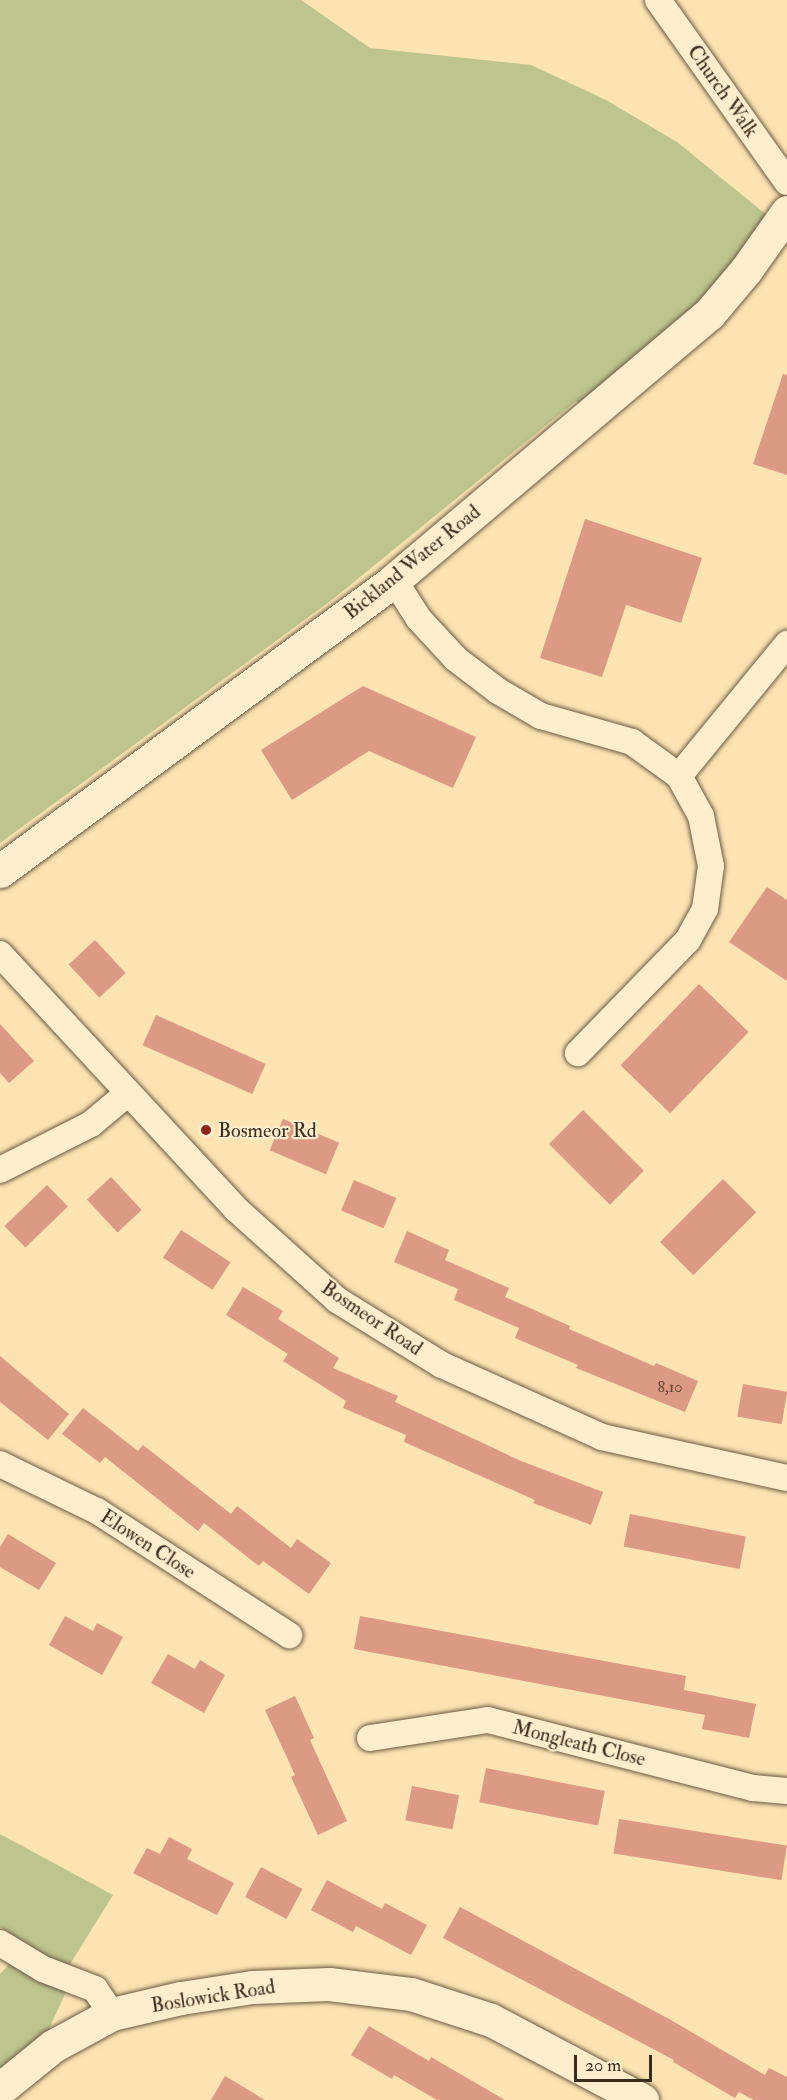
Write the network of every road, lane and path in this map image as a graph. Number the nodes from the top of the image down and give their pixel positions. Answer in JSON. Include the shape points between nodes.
{"nodes":[{"id":1,"x":658,"y":0,"type":"edge"},
{"id":2,"x":787,"y":182,"type":"edge"},
{"id":3,"x":786,"y":215,"type":"edge"},
{"id":4,"x":394,"y":580,"type":"junction"},
{"id":5,"x":787,"y":644,"type":"edge"},
{"id":6,"x":679,"y":776,"type":"junction"},
{"id":7,"x":0,"y":871,"type":"edge"},
{"id":8,"x":0,"y":954,"type":"edge"},
{"id":9,"x":578,"y":1053,"type":"dead end"},
{"id":10,"x":128,"y":1094,"type":"junction"},
{"id":11,"x":0,"y":1170,"type":"edge"},
{"id":12,"x":0,"y":1464,"type":"edge"},
{"id":13,"x":787,"y":1478,"type":"edge"},
{"id":14,"x":289,"y":1635,"type":"dead end"},
{"id":15,"x":370,"y":1737,"type":"dead end"},
{"id":16,"x":787,"y":1791,"type":"edge"},
{"id":17,"x":0,"y":1943,"type":"edge"},
{"id":18,"x":112,"y":2014,"type":"junction"},
{"id":19,"x":0,"y":2089,"type":"edge"},
{"id":20,"x":642,"y":2100,"type":"edge"}],
"edges":[{"from":1,"to":2,"type":"street","name":"Church Walk"},
{"from":3,"to":4,"type":"street","name":"Bickland Water Road","via":[[709,314]]},
{"from":4,"to":6,"type":"street","via":[[419,619],[456,659],[498,691],[541,716],[632,742]]},
{"from":4,"to":7,"type":"street","name":"Bickland Water Road"},
{"from":5,"to":6,"type":"street"},
{"from":6,"to":9,"type":"street","via":[[701,816],[711,866],[705,909],[688,940]]},
{"from":8,"to":10,"type":"street","name":"Bosmeor Road"},
{"from":10,"to":11,"type":"street","via":[[91,1124]]},
{"from":10,"to":13,"type":"street","name":"Bosmeor Road","via":[[236,1209],[337,1300],[441,1365],[602,1437]]},
{"from":12,"to":14,"type":"street","name":"Elowen Close","via":[[97,1511]]},
{"from":15,"to":16,"type":"street","name":"Mongleath Close","via":[[488,1720],[753,1788]]},
{"from":17,"to":18,"type":"street","via":[[43,1969],[95,1989]]},
{"from":18,"to":19,"type":"street","name":"Boslowick Road","via":[[53,2046]]},
{"from":18,"to":20,"type":"street","name":"Boslowick Road","via":[[252,1987],[329,1984],[411,1994],[491,2020]]}]}
